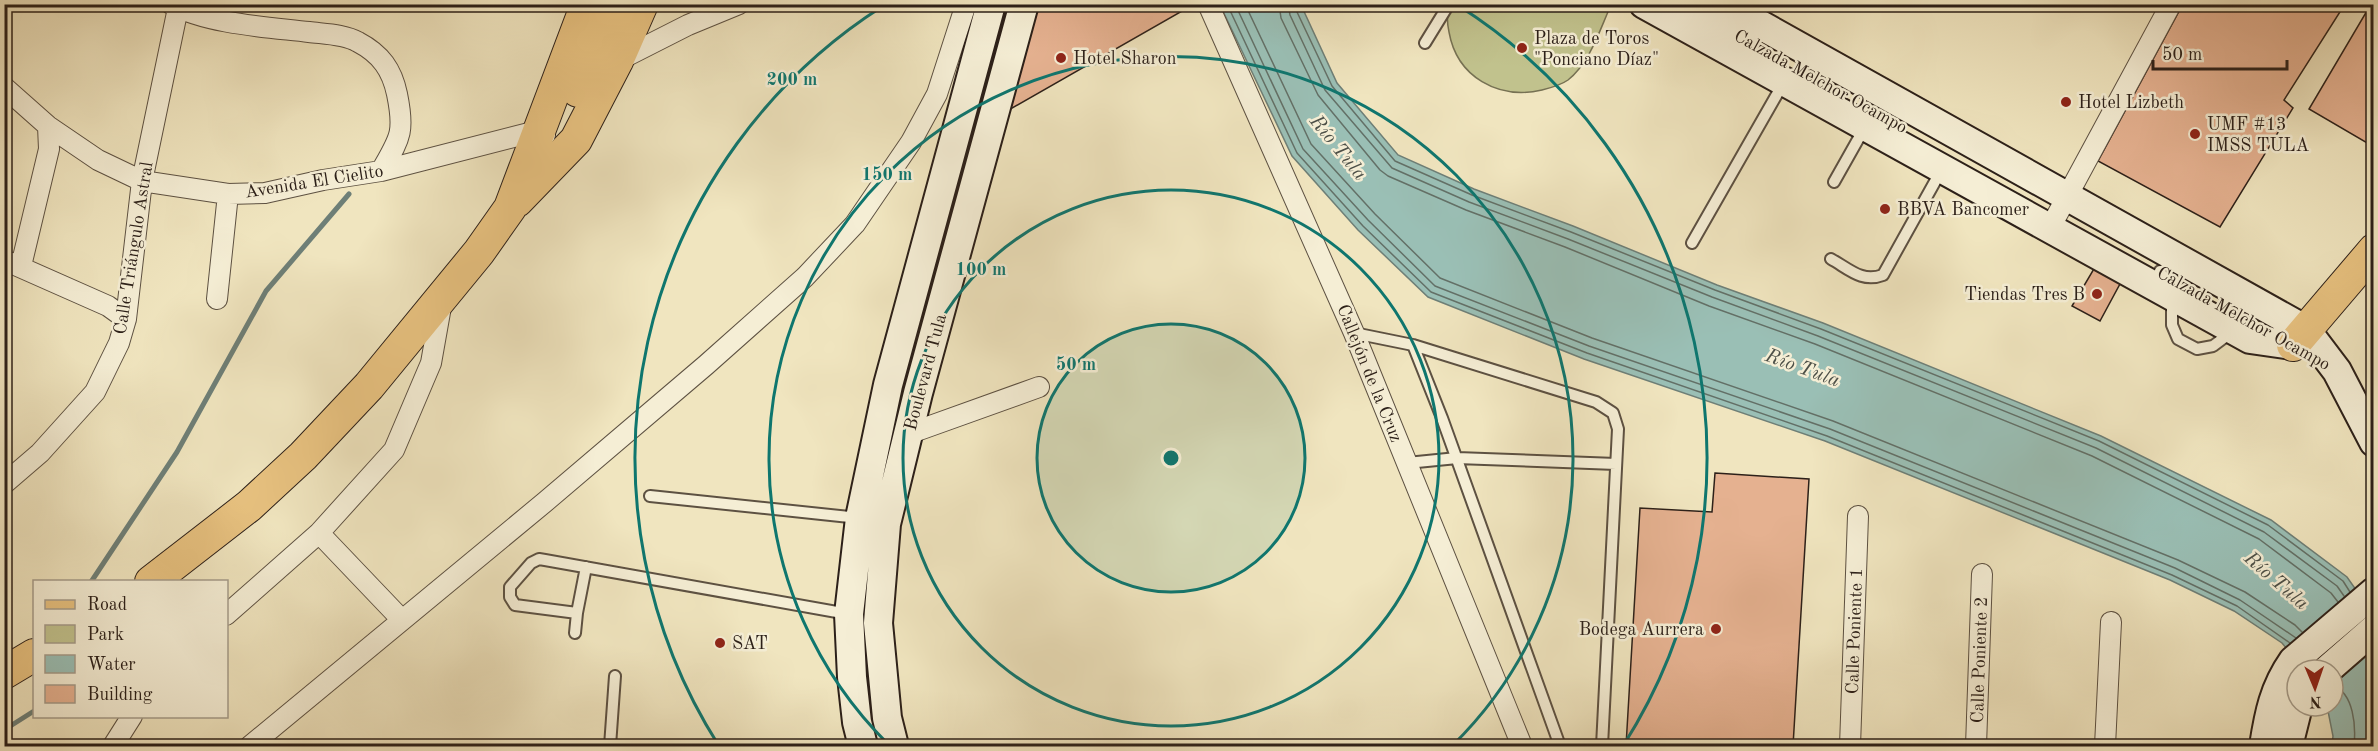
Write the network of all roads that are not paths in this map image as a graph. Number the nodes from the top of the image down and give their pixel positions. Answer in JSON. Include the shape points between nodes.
{"nodes":[{"id":1,"x":587,"y":4,"type":"edge"},
{"id":2,"x":617,"y":4,"type":"edge"},
{"id":3,"x":642,"y":4,"type":"edge"},
{"id":4,"x":739,"y":4,"type":"edge"},
{"id":5,"x":966,"y":4,"type":"edge"},
{"id":6,"x":991,"y":4,"type":"edge"},
{"id":7,"x":1024,"y":4,"type":"edge"},
{"id":8,"x":1208,"y":4,"type":"edge"},
{"id":9,"x":1449,"y":4,"type":"edge"},
{"id":10,"x":1723,"y":4,"type":"edge"},
{"id":11,"x":1758,"y":4,"type":"edge"},
{"id":12,"x":2171,"y":4,"type":"edge"},
{"id":13,"x":174,"y":6,"type":"edge"},
{"id":14,"x":1660,"y":6,"type":"edge"},
{"id":15,"x":1425,"y":43,"type":"dead end"},
{"id":16,"x":617,"y":61,"type":"junction"},
{"id":17,"x":1852,"y":67,"type":"junction"},
{"id":18,"x":1784,"y":82,"type":"junction"},
{"id":19,"x":4,"y":87,"type":"edge"},
{"id":20,"x":937,"y":94,"type":"junction"},
{"id":21,"x":964,"y":100,"type":"junction"},
{"id":22,"x":48,"y":126,"type":"junction"},
{"id":23,"x":1866,"y":127,"type":"junction"},
{"id":24,"x":558,"y":132,"type":"junction"},
{"id":25,"x":1942,"y":169,"type":"junction"},
{"id":26,"x":381,"y":171,"type":"junction"},
{"id":27,"x":1993,"y":177,"type":"junction"},
{"id":28,"x":142,"y":181,"type":"junction"},
{"id":29,"x":1834,"y":182,"type":"dead end"},
{"id":30,"x":228,"y":194,"type":"junction"},
{"id":31,"x":2063,"y":205,"type":"junction"},
{"id":32,"x":2024,"y":213,"type":"junction"},
{"id":33,"x":1692,"y":243,"type":"dead end"},
{"id":34,"x":2373,"y":250,"type":"edge"},
{"id":35,"x":1831,"y":259,"type":"dead end"},
{"id":36,"x":13,"y":263,"type":"edge"},
{"id":37,"x":2166,"y":283,"type":"junction"},
{"id":38,"x":443,"y":297,"type":"junction"},
{"id":39,"x":217,"y":299,"type":"dead end"},
{"id":40,"x":126,"y":319,"type":"junction"},
{"id":41,"x":1354,"y":333,"type":"junction"},
{"id":42,"x":2300,"y":337,"type":"junction"},
{"id":43,"x":1413,"y":345,"type":"junction"},
{"id":44,"x":1039,"y":387,"type":"dead end"},
{"id":45,"x":908,"y":434,"type":"junction"},
{"id":46,"x":2373,"y":442,"type":"edge"},
{"id":47,"x":1457,"y":458,"type":"junction"},
{"id":48,"x":1407,"y":463,"type":"junction"},
{"id":49,"x":1616,"y":464,"type":"junction"},
{"id":50,"x":5,"y":483,"type":"edge"},
{"id":51,"x":650,"y":496,"type":"dead end"},
{"id":52,"x":1858,"y":516,"type":"dead end"},
{"id":53,"x":860,"y":518,"type":"junction"},
{"id":54,"x":320,"y":533,"type":"junction"},
{"id":55,"x":586,"y":567,"type":"junction"},
{"id":56,"x":1982,"y":574,"type":"dead end"},
{"id":57,"x":154,"y":580,"type":"edge"},
{"id":58,"x":2373,"y":592,"type":"edge"},
{"id":59,"x":228,"y":613,"type":"edge"},
{"id":60,"x":577,"y":613,"type":"junction"},
{"id":61,"x":849,"y":614,"type":"junction"},
{"id":62,"x":402,"y":620,"type":"junction"},
{"id":63,"x":2111,"y":622,"type":"dead end"},
{"id":64,"x":2373,"y":629,"type":"edge"},
{"id":65,"x":575,"y":633,"type":"dead end"},
{"id":66,"x":2340,"y":658,"type":"edge"},
{"id":67,"x":615,"y":676,"type":"dead end"},
{"id":68,"x":131,"y":718,"type":"edge"},
{"id":69,"x":2295,"y":718,"type":"edge"},
{"id":70,"x":113,"y":747,"type":"edge"},
{"id":71,"x":250,"y":747,"type":"edge"},
{"id":72,"x":610,"y":747,"type":"edge"},
{"id":73,"x":863,"y":747,"type":"edge"},
{"id":74,"x":894,"y":747,"type":"edge"},
{"id":75,"x":1522,"y":747,"type":"edge"},
{"id":76,"x":1560,"y":747,"type":"edge"},
{"id":77,"x":1602,"y":747,"type":"edge"},
{"id":78,"x":1850,"y":747,"type":"edge"},
{"id":79,"x":1976,"y":747,"type":"edge"},
{"id":80,"x":2104,"y":747,"type":"edge"},
{"id":81,"x":2264,"y":747,"type":"edge"},
{"id":82,"x":2289,"y":747,"type":"edge"}],
"edges":[{"from":1,"to":24,"type":"main road"},
{"from":2,"to":24,"type":"main road"},
{"from":3,"to":16,"type":"main road"},
{"from":4,"to":16,"type":"street"},
{"from":5,"to":20,"type":"street"},
{"from":6,"to":21,"type":"main road","name":"Boulevard Tula"},
{"from":7,"to":45,"type":"main road","name":"Boulevard Tula"},
{"from":8,"to":41,"type":"street","name":"Callejón de la Cruz"},
{"from":9,"to":15,"type":"lane"},
{"from":10,"to":17,"type":"main road","name":"Calzada Melchor Ocampo"},
{"from":11,"to":17,"type":"main road"},
{"from":12,"to":31,"type":"street"},
{"from":13,"to":26,"type":"street","via":[[231,22],[330,34],[357,41],[379,56],[393,75],[400,112],[400,138]]},
{"from":13,"to":28,"type":"street","name":"Calle Triángulo Astral"},
{"from":14,"to":18,"type":"main road"},
{"from":14,"to":27,"type":"main road","name":"Calzada Melchor Ocampo"},
{"from":16,"to":24,"type":"main road"},
{"from":17,"to":31,"type":"main road","name":"Calzada Melchor Ocampo"},
{"from":18,"to":23,"type":"main road"},
{"from":18,"to":33,"type":"lane"},
{"from":19,"to":22,"type":"street","name":"Avenida El Cielito"},
{"from":20,"to":21,"type":"street"},
{"from":20,"to":62,"type":"street","via":[[876,195],[855,224],[805,277],[688,381]]},
{"from":21,"to":53,"type":"main road","name":"Boulevard Tula","via":[[888,385]]},
{"from":22,"to":28,"type":"street","name":"Avenida El Cielito","via":[[98,160]]},
{"from":22,"to":36,"type":"street","via":[[49,149]]},
{"from":23,"to":25,"type":"main road"},
{"from":23,"to":29,"type":"lane"},
{"from":24,"to":26,"type":"street","name":"Avenida El Cielito"},
{"from":24,"to":38,"type":"main road","via":[[510,208]]},
{"from":25,"to":32,"type":"main road"},
{"from":25,"to":35,"type":"lane","via":[[1883,274],[1872,279],[1860,276]]},
{"from":26,"to":30,"type":"street","name":"Avenida El Cielito","via":[[265,193]]},
{"from":27,"to":31,"type":"main road","name":"Calzada Melchor Ocampo"},
{"from":27,"to":32,"type":"main road"},
{"from":28,"to":30,"type":"street","name":"Avenida El Cielito"},
{"from":28,"to":40,"type":"street","name":"Calle Triángulo Astral"},
{"from":30,"to":39,"type":"street"},
{"from":31,"to":32,"type":"main road"},
{"from":31,"to":37,"type":"main road","name":"Calzada Melchor Ocampo"},
{"from":31,"to":42,"type":"main road","name":"Calzada Melchor Ocampo"},
{"from":34,"to":42,"type":"main road"},
{"from":36,"to":40,"type":"street","via":[[108,306]]},
{"from":37,"to":42,"type":"main road","name":"Calzada Melchor Ocampo"},
{"from":37,"to":42,"type":"main road","via":[[2250,339]]},
{"from":38,"to":54,"type":"street","via":[[431,363],[394,450]]},
{"from":38,"to":57,"type":"main road","via":[[369,386],[303,456],[249,506]]},
{"from":40,"to":50,"type":"street","name":"Calle Triángulo Astral","via":[[95,392],[40,453]]},
{"from":41,"to":43,"type":"lane"},
{"from":41,"to":48,"type":"street","name":"Callejón de la Cruz"},
{"from":42,"to":46,"type":"main road","name":"Calzada Melchor Ocampo","via":[[2337,371]]},
{"from":43,"to":47,"type":"lane"},
{"from":43,"to":49,"type":"lane","via":[[1596,402],[1613,412],[1618,429]]},
{"from":44,"to":45,"type":"street"},
{"from":45,"to":74,"type":"main road","name":"Boulevard Tula","via":[[886,524],[878,623],[887,718]]},
{"from":47,"to":48,"type":"lane"},
{"from":47,"to":49,"type":"lane"},
{"from":47,"to":76,"type":"lane"},
{"from":48,"to":75,"type":"street","name":"Callejón de la Cruz"},
{"from":49,"to":77,"type":"lane"},
{"from":51,"to":53,"type":"lane"},
{"from":52,"to":78,"type":"street","name":"Calle Poniente 1"},
{"from":53,"to":61,"type":"main road","name":"Boulevard Tula"},
{"from":54,"to":59,"type":"street"},
{"from":54,"to":62,"type":"street"},
{"from":55,"to":60,"type":"lane"},
{"from":55,"to":60,"type":"lane","via":[[539,559],[510,587],[515,605]]},
{"from":55,"to":61,"type":"lane"},
{"from":56,"to":79,"type":"street","name":"Calle Poniente 2"},
{"from":58,"to":81,"type":"main road","via":[[2293,661],[2274,694]]},
{"from":60,"to":65,"type":"lane"},
{"from":61,"to":73,"type":"main road","name":"Boulevard Tula","via":[[852,677]]},
{"from":62,"to":71,"type":"street"},
{"from":63,"to":80,"type":"street"},
{"from":64,"to":66,"type":"main road"},
{"from":67,"to":72,"type":"lane"},
{"from":68,"to":70,"type":"street"},
{"from":69,"to":82,"type":"main road"}]}
